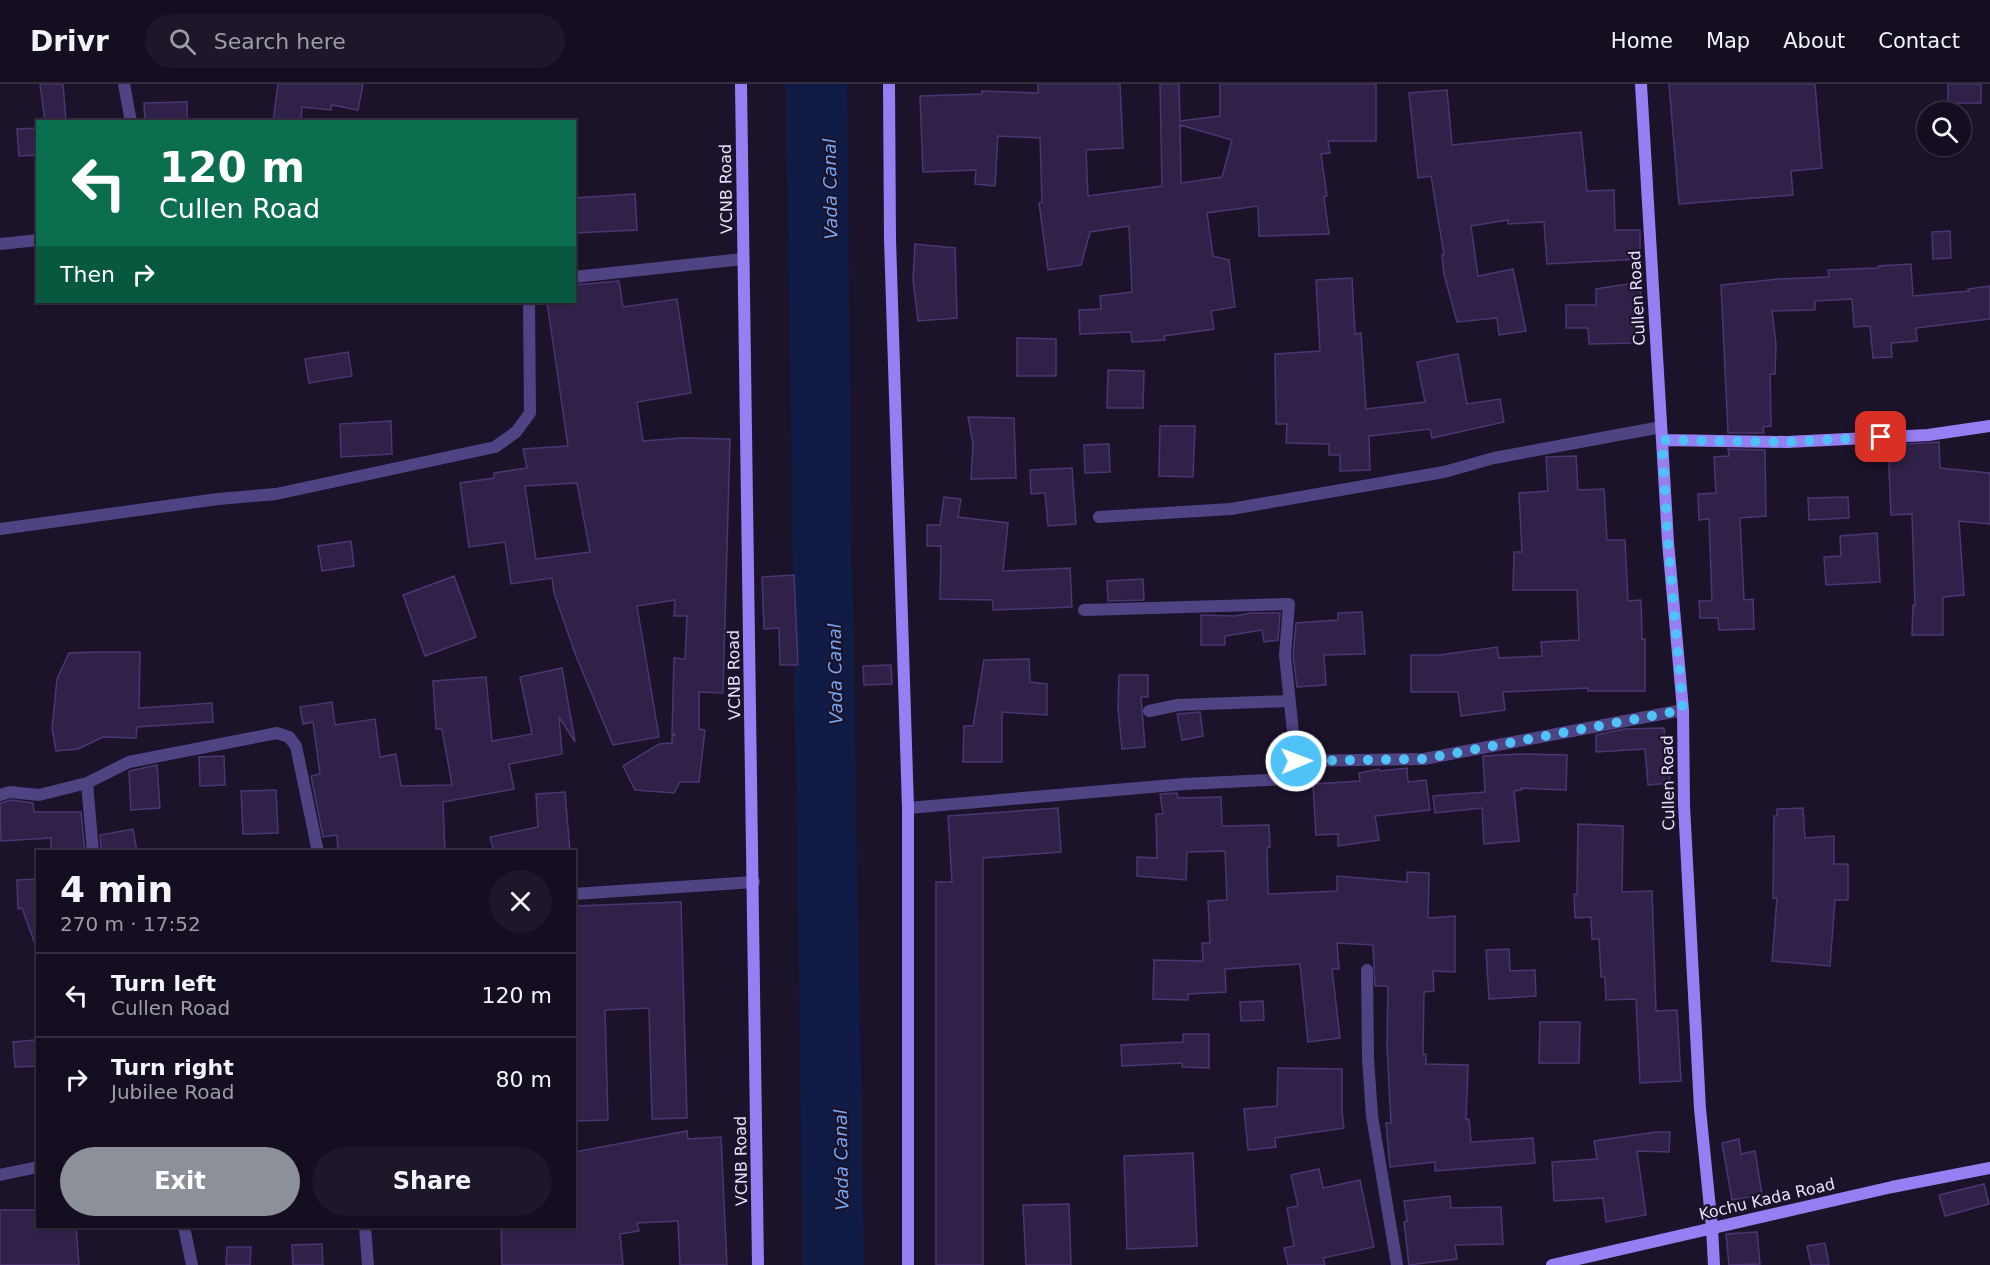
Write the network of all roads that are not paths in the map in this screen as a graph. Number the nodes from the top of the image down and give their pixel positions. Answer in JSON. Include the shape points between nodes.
{"nodes":[{"id":1,"x":124,"y":84,"type":"edge"},
{"id":2,"x":741,"y":84,"type":"edge"},
{"id":3,"x":888,"y":84,"type":"edge"},
{"id":4,"x":1641,"y":84,"type":"edge"},
{"id":5,"x":131,"y":120,"type":"edge"},
{"id":6,"x":36,"y":240,"type":"edge"},
{"id":7,"x":0,"y":244,"type":"edge"},
{"id":8,"x":743,"y":260,"type":"junction"},
{"id":9,"x":576,"y":277,"type":"edge"},
{"id":10,"x":529,"y":303,"type":"edge"},
{"id":11,"x":1990,"y":426,"type":"edge"},
{"id":12,"x":1661,"y":427,"type":"junction"},
{"id":13,"x":1662,"y":440,"type":"junction"},
{"id":14,"x":1099,"y":517,"type":"dead end"},
{"id":15,"x":0,"y":529,"type":"edge"},
{"id":16,"x":1083,"y":610,"type":"dead end"},
{"id":17,"x":1289,"y":701,"type":"junction"},
{"id":18,"x":1683,"y":710,"type":"junction"},
{"id":19,"x":1149,"y":711,"type":"dead end"},
{"id":20,"x":1296,"y":761,"type":"junction"},
{"id":21,"x":87,"y":783,"type":"junction"},
{"id":22,"x":0,"y":795,"type":"edge"},
{"id":23,"x":908,"y":808,"type":"junction"},
{"id":24,"x":93,"y":850,"type":"edge"},
{"id":25,"x":318,"y":850,"type":"edge"},
{"id":26,"x":754,"y":882,"type":"junction"},
{"id":27,"x":576,"y":894,"type":"edge"},
{"id":28,"x":1367,"y":969,"type":"dead end"},
{"id":29,"x":36,"y":1167,"type":"edge"},
{"id":30,"x":1990,"y":1168,"type":"edge"},
{"id":31,"x":0,"y":1175,"type":"edge"},
{"id":32,"x":184,"y":1228,"type":"edge"},
{"id":33,"x":365,"y":1228,"type":"edge"},
{"id":34,"x":1712,"y":1228,"type":"junction"},
{"id":35,"x":192,"y":1265,"type":"edge"},
{"id":36,"x":368,"y":1265,"type":"edge"},
{"id":37,"x":758,"y":1265,"type":"edge"},
{"id":38,"x":909,"y":1265,"type":"edge"},
{"id":39,"x":1397,"y":1265,"type":"edge"},
{"id":40,"x":1552,"y":1265,"type":"edge"},
{"id":41,"x":1714,"y":1265,"type":"edge"}],
"edges":[{"from":1,"to":5,"type":"street"},
{"from":2,"to":8,"type":"main road","name":"VCNB Road"},
{"from":3,"to":23,"type":"main road"},
{"from":4,"to":12,"type":"main road","name":"Cullen Road"},
{"from":6,"to":7,"type":"street"},
{"from":8,"to":9,"type":"street"},
{"from":8,"to":26,"type":"main road","name":"VCNB Road"},
{"from":10,"to":15,"type":"street","via":[[530,413],[516,432],[495,447],[276,494]]},
{"from":11,"to":13,"type":"main road","via":[[1928,435],[1787,442]]},
{"from":12,"to":13,"type":"main road","name":"Cullen Road"},
{"from":12,"to":14,"type":"street","via":[[1494,458],[1444,472],[1231,509]]},
{"from":13,"to":18,"type":"main road","name":"Cullen Road"},
{"from":16,"to":17,"type":"street","via":[[1288,604],[1285,655]]},
{"from":17,"to":19,"type":"street","via":[[1178,705]]},
{"from":17,"to":20,"type":"street"},
{"from":18,"to":20,"type":"street","via":[[1424,759]]},
{"from":18,"to":34,"type":"main road","name":"Cullen Road","via":[[1684,805],[1700,1109]]},
{"from":20,"to":23,"type":"street","via":[[1287,779]]},
{"from":21,"to":22,"type":"street","via":[[39,795]]},
{"from":21,"to":24,"type":"street"},
{"from":21,"to":25,"type":"street","via":[[129,762],[277,733],[289,737],[296,746]]},
{"from":23,"to":38,"type":"main road"},
{"from":26,"to":27,"type":"street"},
{"from":26,"to":37,"type":"main road","name":"VCNB Road"},
{"from":28,"to":39,"type":"street","via":[[1372,1116]]},
{"from":29,"to":31,"type":"street"},
{"from":30,"to":34,"type":"main road","name":"Kochu Kada Road"},
{"from":32,"to":35,"type":"street"},
{"from":33,"to":36,"type":"street"},
{"from":34,"to":40,"type":"main road","name":"Kochu Kada Road"},
{"from":34,"to":41,"type":"main road","name":"Cullen Road"}]}
